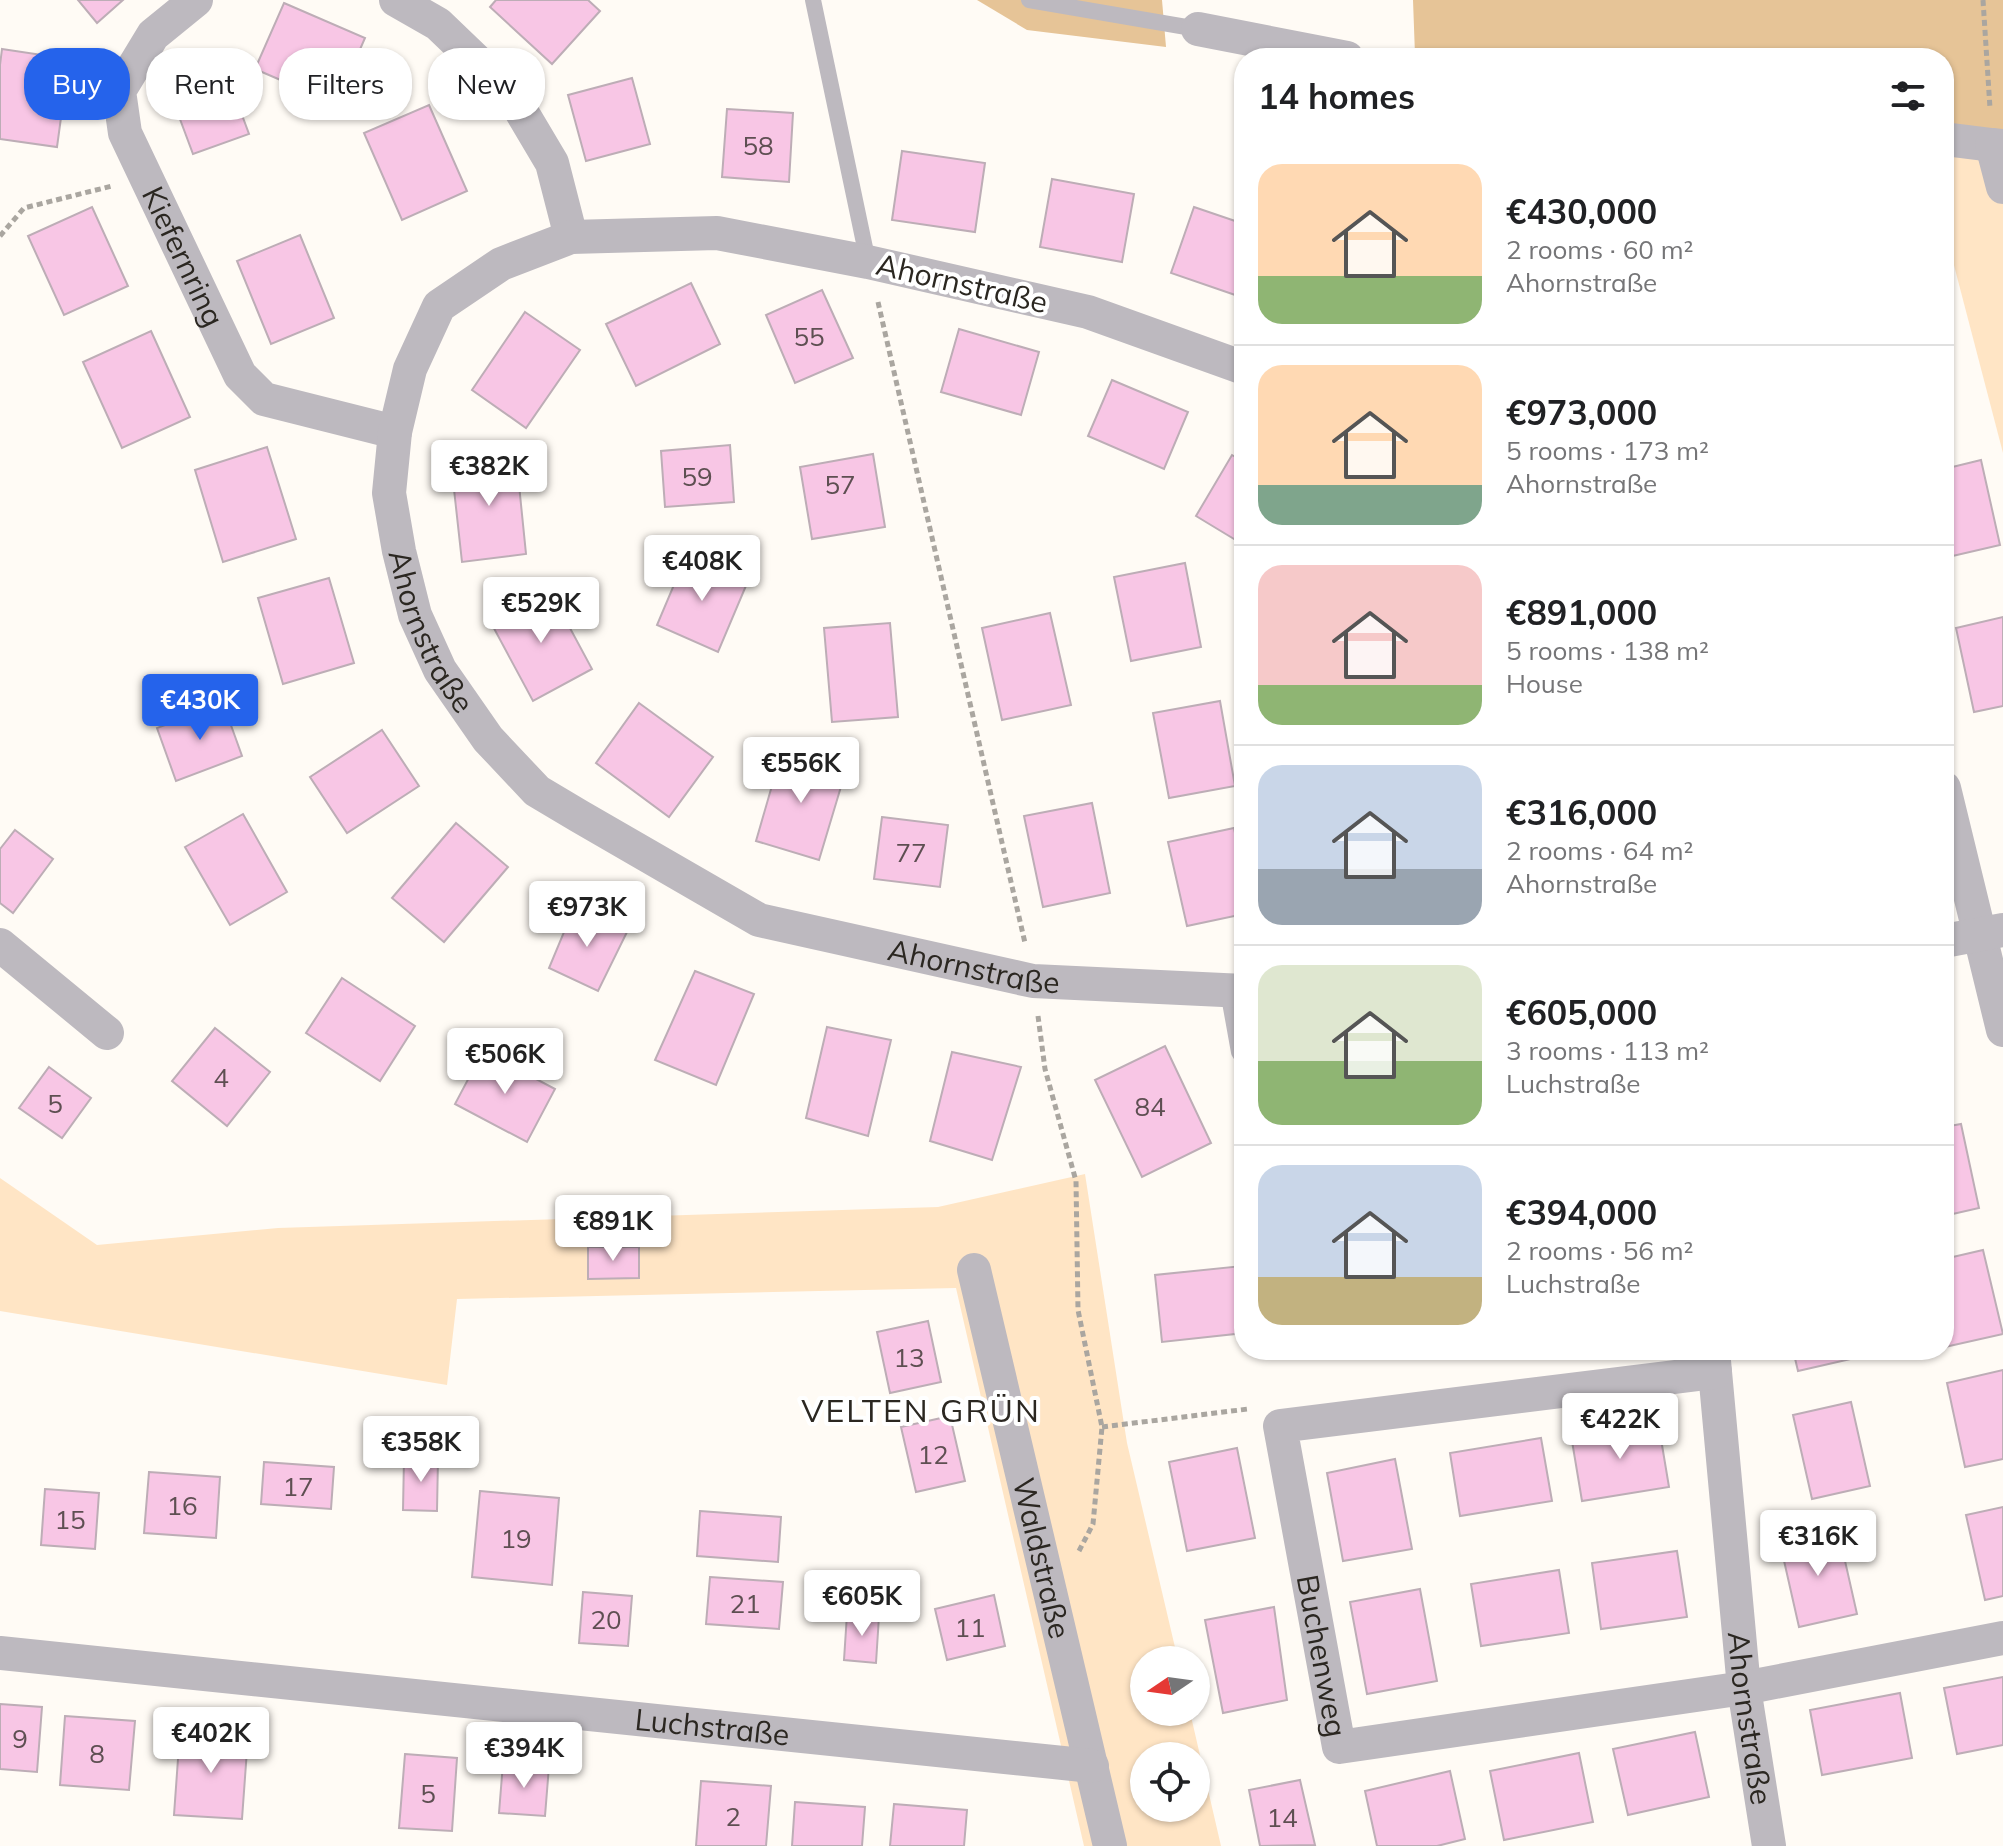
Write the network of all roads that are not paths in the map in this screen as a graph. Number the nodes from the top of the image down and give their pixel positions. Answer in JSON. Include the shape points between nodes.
{"nodes":[{"id":1,"x":196,"y":0,"type":"edge"},
{"id":2,"x":396,"y":0,"type":"edge"},
{"id":3,"x":813,"y":0,"type":"edge"},
{"id":4,"x":1029,"y":0,"type":"edge"},
{"id":5,"x":1198,"y":29,"type":"joint"},
{"id":6,"x":1296,"y":48,"type":"edge"},
{"id":7,"x":1954,"y":140,"type":"edge"},
{"id":8,"x":1998,"y":146,"type":"edge"},
{"id":9,"x":2003,"y":187,"type":"edge"},
{"id":10,"x":571,"y":237,"type":"junction"},
{"id":11,"x":868,"y":262,"type":"junction"},
{"id":12,"x":1234,"y":364,"type":"edge"},
{"id":13,"x":395,"y":432,"type":"junction"},
{"id":14,"x":1954,"y":818,"type":"edge"},
{"id":15,"x":1992,"y":932,"type":"edge"},
{"id":16,"x":1954,"y":939,"type":"edge"},
{"id":17,"x":0,"y":945,"type":"edge"},
{"id":18,"x":1234,"y":991,"type":"edge"},
{"id":19,"x":2003,"y":1030,"type":"edge"},
{"id":20,"x":107,"y":1033,"type":"dead end"},
{"id":21,"x":974,"y":1270,"type":"dead end"},
{"id":22,"x":1714,"y":1361,"type":"edge"},
{"id":23,"x":2003,"y":1638,"type":"edge"},
{"id":24,"x":0,"y":1653,"type":"edge"},
{"id":25,"x":1744,"y":1688,"type":"junction"},
{"id":26,"x":1092,"y":1766,"type":"junction"},
{"id":27,"x":1110,"y":1846,"type":"edge"},
{"id":28,"x":1769,"y":1846,"type":"edge"}],
"edges":[{"from":1,"to":13,"type":"street","name":"Kiefernring","via":[[153,35],[119,91],[125,133],[240,375],[264,399]]},
{"from":2,"to":10,"type":"street","via":[[438,24],[511,94],[552,163]]},
{"from":3,"to":11,"type":"lane"},
{"from":4,"to":5,"type":"lane"},
{"from":5,"to":6,"type":"street"},
{"from":7,"to":8,"type":"street"},
{"from":8,"to":9,"type":"street"},
{"from":10,"to":11,"type":"street","name":"Ahornstraße","via":[[717,233]]},
{"from":10,"to":13,"type":"street","name":"Ahornstraße","via":[[501,264],[439,306],[410,369]]},
{"from":11,"to":12,"type":"street","name":"Ahornstraße","via":[[1088,312]]},
{"from":13,"to":18,"type":"street","name":"Ahornstraße","via":[[389,493],[415,615],[440,670],[488,739],[537,791],[759,920],[1033,981]]},
{"from":14,"to":15,"type":"street"},
{"from":15,"to":16,"type":"street"},
{"from":15,"to":19,"type":"street"},
{"from":17,"to":20,"type":"street"},
{"from":21,"to":26,"type":"street","name":"Waldstraße"},
{"from":22,"to":25,"type":"street","name":"Ahornstraße"},
{"from":22,"to":25,"type":"street","name":"Buchenweg","via":[[1280,1426],[1339,1747]]},
{"from":23,"to":25,"type":"street","name":"Buchenweg"},
{"from":24,"to":26,"type":"street","name":"Luchstraße"},
{"from":25,"to":28,"type":"street","name":"Ahornstraße"},
{"from":26,"to":27,"type":"street","name":"Waldstraße"}]}
